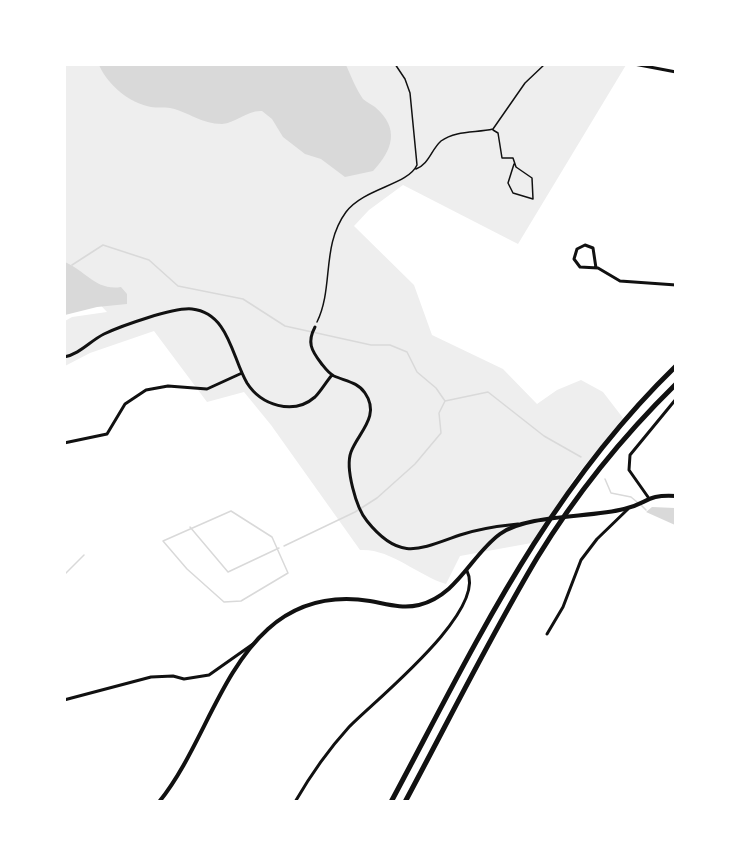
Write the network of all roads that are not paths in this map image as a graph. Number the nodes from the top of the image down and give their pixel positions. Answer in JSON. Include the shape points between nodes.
{"nodes":[{"id":1,"x":634,"y":64,"type":"edge"},
{"id":2,"x":675,"y":72,"type":"edge"},
{"id":3,"x":596,"y":268,"type":"junction"},
{"id":4,"x":675,"y":285,"type":"edge"},
{"id":5,"x":315,"y":327,"type":"road end"},
{"id":6,"x":64,"y":357,"type":"edge"},
{"id":7,"x":675,"y":366,"type":"edge"},
{"id":8,"x":243,"y":373,"type":"junction"},
{"id":9,"x":332,"y":375,"type":"junction"},
{"id":10,"x":675,"y":384,"type":"edge"},
{"id":11,"x":675,"y":399,"type":"edge"},
{"id":12,"x":64,"y":443,"type":"edge"},
{"id":13,"x":675,"y":496,"type":"edge"},
{"id":14,"x":646,"y":498,"type":"junction"},
{"id":15,"x":632,"y":507,"type":"junction"},
{"id":16,"x":518,"y":524,"type":"junction"},
{"id":17,"x":467,"y":571,"type":"junction"},
{"id":18,"x":547,"y":634,"type":"dead end"},
{"id":19,"x":256,"y":642,"type":"junction"},
{"id":20,"x":64,"y":700,"type":"edge"},
{"id":21,"x":159,"y":801,"type":"edge"},
{"id":22,"x":295,"y":801,"type":"edge"},
{"id":23,"x":391,"y":801,"type":"edge"},
{"id":24,"x":405,"y":801,"type":"edge"}],
"edges":[{"from":1,"to":2,"type":"street"},
{"from":3,"to":3,"type":"street","via":[[577,265],[577,249],[585,245],[593,248]]},
{"from":3,"to":4,"type":"street","via":[[620,281]]},
{"from":5,"to":9,"type":"street","via":[[310,344],[313,353]]},
{"from":6,"to":8,"type":"street","via":[[74,355],[103,335],[171,311],[193,309],[209,316],[223,330]]},
{"from":7,"to":23,"type":"highway","via":[[617,428],[543,526]]},
{"from":8,"to":9,"type":"street","via":[[258,394],[285,408],[313,398]]},
{"from":8,"to":12,"type":"street","via":[[207,389],[149,388],[125,404],[107,434]]},
{"from":9,"to":16,"type":"street","via":[[359,386],[367,395],[370,405],[366,429],[350,457],[358,506],[384,540],[405,549],[431,547],[465,533]]},
{"from":10,"to":24,"type":"highway","via":[[610,456],[560,524],[517,592]]},
{"from":11,"to":14,"type":"street","via":[[630,455],[629,470]]},
{"from":13,"to":14,"type":"street"},
{"from":14,"to":15,"type":"street"},
{"from":15,"to":16,"type":"street"},
{"from":15,"to":18,"type":"street","via":[[597,539],[581,560],[563,607]]},
{"from":16,"to":17,"type":"street","via":[[490,542]]},
{"from":17,"to":19,"type":"street","via":[[438,597],[420,604],[398,606],[337,599],[316,602],[283,618]]},
{"from":17,"to":22,"type":"street","via":[[467,591],[454,619],[407,675],[349,728]]},
{"from":19,"to":20,"type":"street","via":[[209,675],[184,679],[151,677]]},
{"from":19,"to":21,"type":"street","via":[[233,675],[177,779]]}]}
